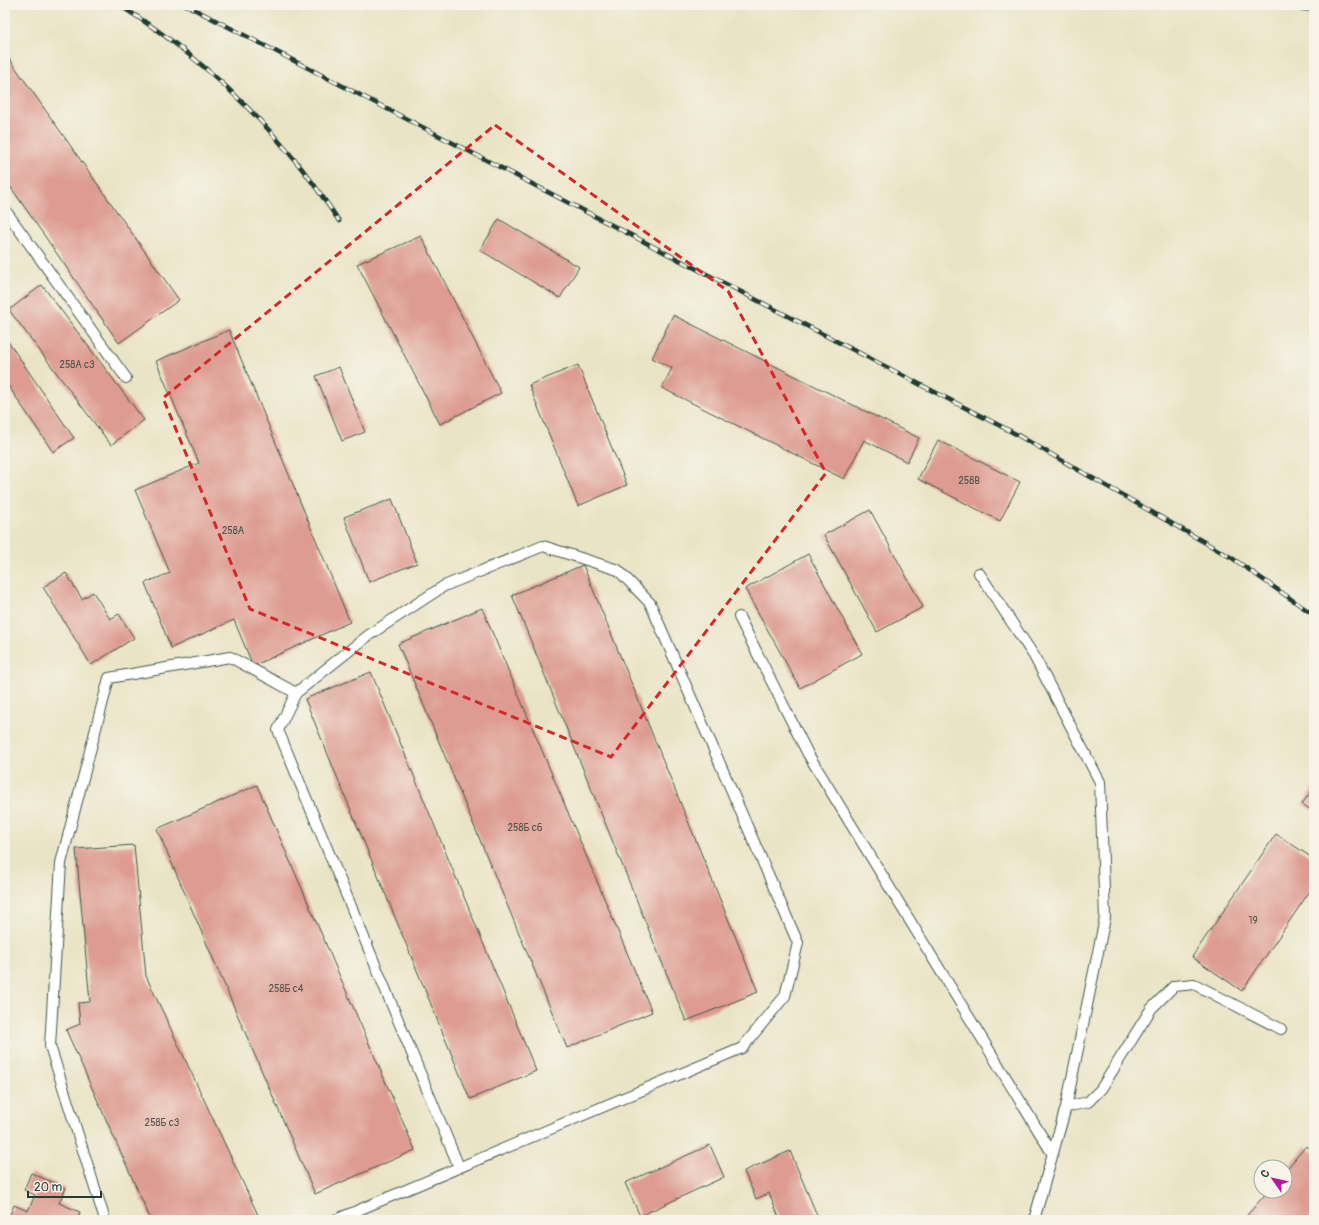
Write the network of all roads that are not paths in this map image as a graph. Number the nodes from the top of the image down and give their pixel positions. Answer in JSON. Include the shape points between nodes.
{"nodes":[{"id":1,"x":5,"y":210,"type":"edge"},
{"id":2,"x":126,"y":378,"type":"dead end"},
{"id":3,"x":978,"y":573,"type":"dead end"},
{"id":4,"x":739,"y":617,"type":"dead end"},
{"id":5,"x":296,"y":693,"type":"junction"},
{"id":6,"x":1281,"y":1029,"type":"dead end"},
{"id":7,"x":1066,"y":1107,"type":"junction"},
{"id":8,"x":1052,"y":1154,"type":"junction"},
{"id":9,"x":459,"y":1167,"type":"junction"},
{"id":10,"x":105,"y":1220,"type":"edge"},
{"id":11,"x":335,"y":1220,"type":"edge"},
{"id":12,"x":1034,"y":1220,"type":"edge"}],
"edges":[{"from":1,"to":2,"type":"lane"},
{"from":3,"to":7,"type":"lane","via":[[1034,656],[1100,782],[1105,918]]},
{"from":4,"to":8,"type":"lane","via":[[808,754]]},
{"from":5,"to":9,"type":"lane","via":[[278,730]]},
{"from":5,"to":9,"type":"lane","via":[[369,635],[444,586],[543,546],[618,570],[650,603],[798,943],[785,996],[742,1048]]},
{"from":5,"to":10,"type":"lane","via":[[230,657],[109,678],[61,863],[50,1046]]},
{"from":6,"to":7,"type":"lane","via":[[1194,984],[1174,986],[1151,1009],[1101,1089],[1088,1102]]},
{"from":7,"to":8,"type":"lane"},
{"from":8,"to":12,"type":"lane"},
{"from":9,"to":11,"type":"lane"}]}
